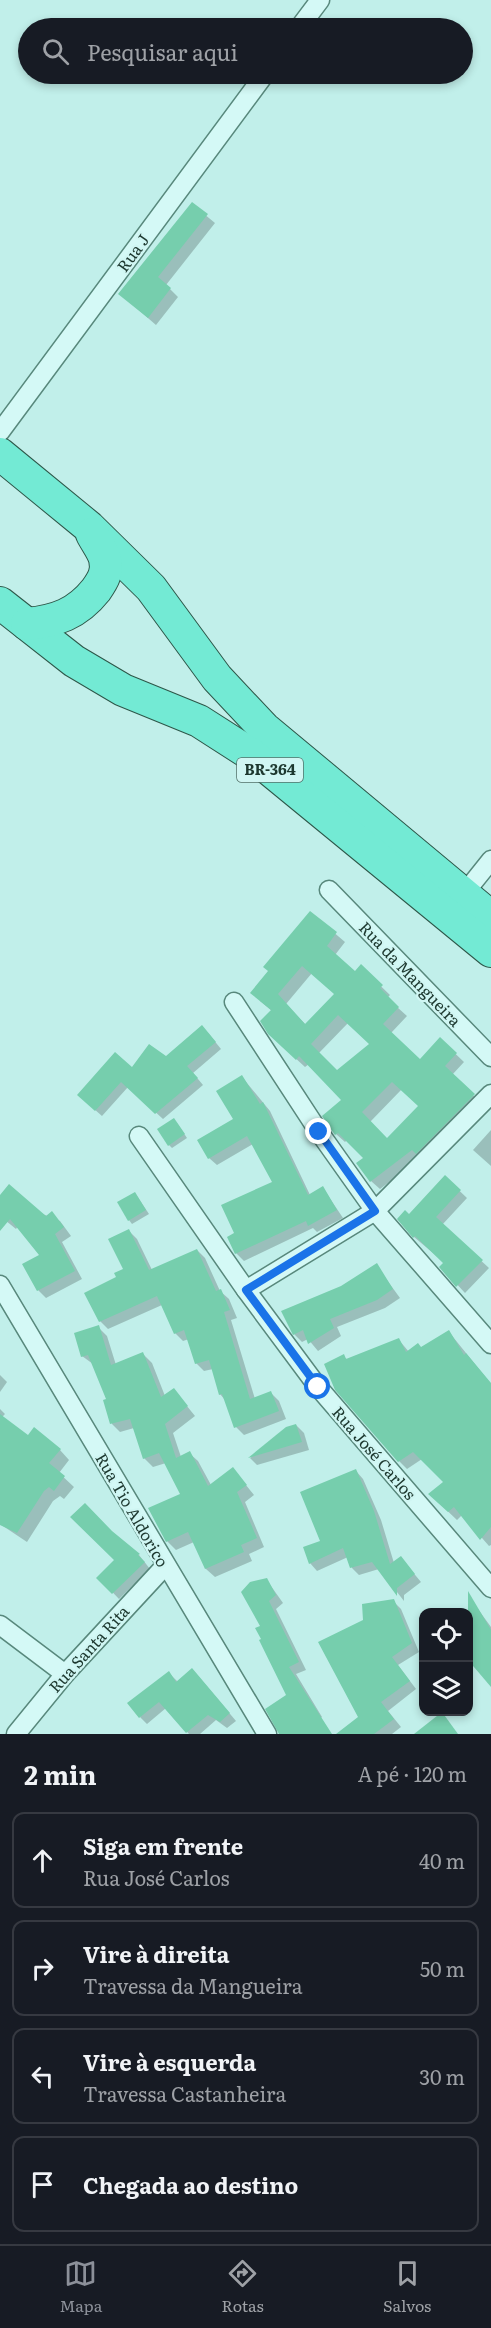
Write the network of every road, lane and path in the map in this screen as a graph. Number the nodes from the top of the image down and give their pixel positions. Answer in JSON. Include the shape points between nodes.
{"nodes":[{"id":1,"x":320,"y":0,"type":"edge"},
{"id":2,"x":306,"y":18,"type":"edge"},
{"id":3,"x":258,"y":84,"type":"edge"},
{"id":4,"x":0,"y":432,"type":"edge"},
{"id":5,"x":0,"y":454,"type":"edge"},
{"id":6,"x":89,"y":527,"type":"junction"},
{"id":7,"x":0,"y":603,"type":"edge"},
{"id":8,"x":27,"y":624,"type":"junction"},
{"id":9,"x":491,"y":860,"type":"edge"},
{"id":10,"x":329,"y":890,"type":"dead end"},
{"id":11,"x":463,"y":895,"type":"junction"},
{"id":12,"x":491,"y":917,"type":"edge"},
{"id":13,"x":491,"y":951,"type":"edge"},
{"id":14,"x":234,"y":1002,"type":"dead end"},
{"id":15,"x":491,"y":1058,"type":"edge"},
{"id":16,"x":491,"y":1094,"type":"edge"},
{"id":17,"x":139,"y":1136,"type":"dead end"},
{"id":18,"x":375,"y":1211,"type":"junction"},
{"id":19,"x":0,"y":1285,"type":"edge"},
{"id":20,"x":246,"y":1290,"type":"junction"},
{"id":21,"x":491,"y":1344,"type":"edge"},
{"id":22,"x":165,"y":1566,"type":"junction"},
{"id":23,"x":491,"y":1588,"type":"edge"},
{"id":24,"x":0,"y":1625,"type":"edge"},
{"id":25,"x":65,"y":1674,"type":"junction"},
{"id":26,"x":16,"y":1734,"type":"edge"},
{"id":27,"x":267,"y":1734,"type":"edge"}],
"edges":[{"from":1,"to":2,"type":"street"},
{"from":3,"to":4,"type":"street","name":"Rua J"},
{"from":5,"to":6,"type":"highway","number":"BR-364"},
{"from":6,"to":8,"type":"highway","via":[[105,559],[105,577],[86,603],[74,612],[59,619]]},
{"from":6,"to":11,"type":"highway","number":"BR-364","via":[[151,588],[217,678],[264,728]]},
{"from":7,"to":8,"type":"highway","number":"BR-364"},
{"from":8,"to":13,"type":"highway","number":"BR-364","via":[[74,661],[123,690],[199,721],[252,755]]},
{"from":9,"to":11,"type":"street"},
{"from":10,"to":15,"type":"street","name":"Rua da Mangueira"},
{"from":11,"to":12,"type":"highway","number":"BR-364"},
{"from":14,"to":18,"type":"street"},
{"from":16,"to":18,"type":"street"},
{"from":17,"to":20,"type":"street","name":"Rua José Carlos"},
{"from":18,"to":20,"type":"street"},
{"from":18,"to":21,"type":"street"},
{"from":19,"to":22,"type":"street","name":"Rua Tio Aldorico"},
{"from":20,"to":23,"type":"street","name":"Rua José Carlos","via":[[318,1387]]},
{"from":22,"to":25,"type":"street","name":"Rua Santa Rita"},
{"from":22,"to":27,"type":"street","name":"Rua Tio Aldorico"},
{"from":24,"to":25,"type":"street"},
{"from":25,"to":26,"type":"street","name":"Rua Santa Rita"}]}
